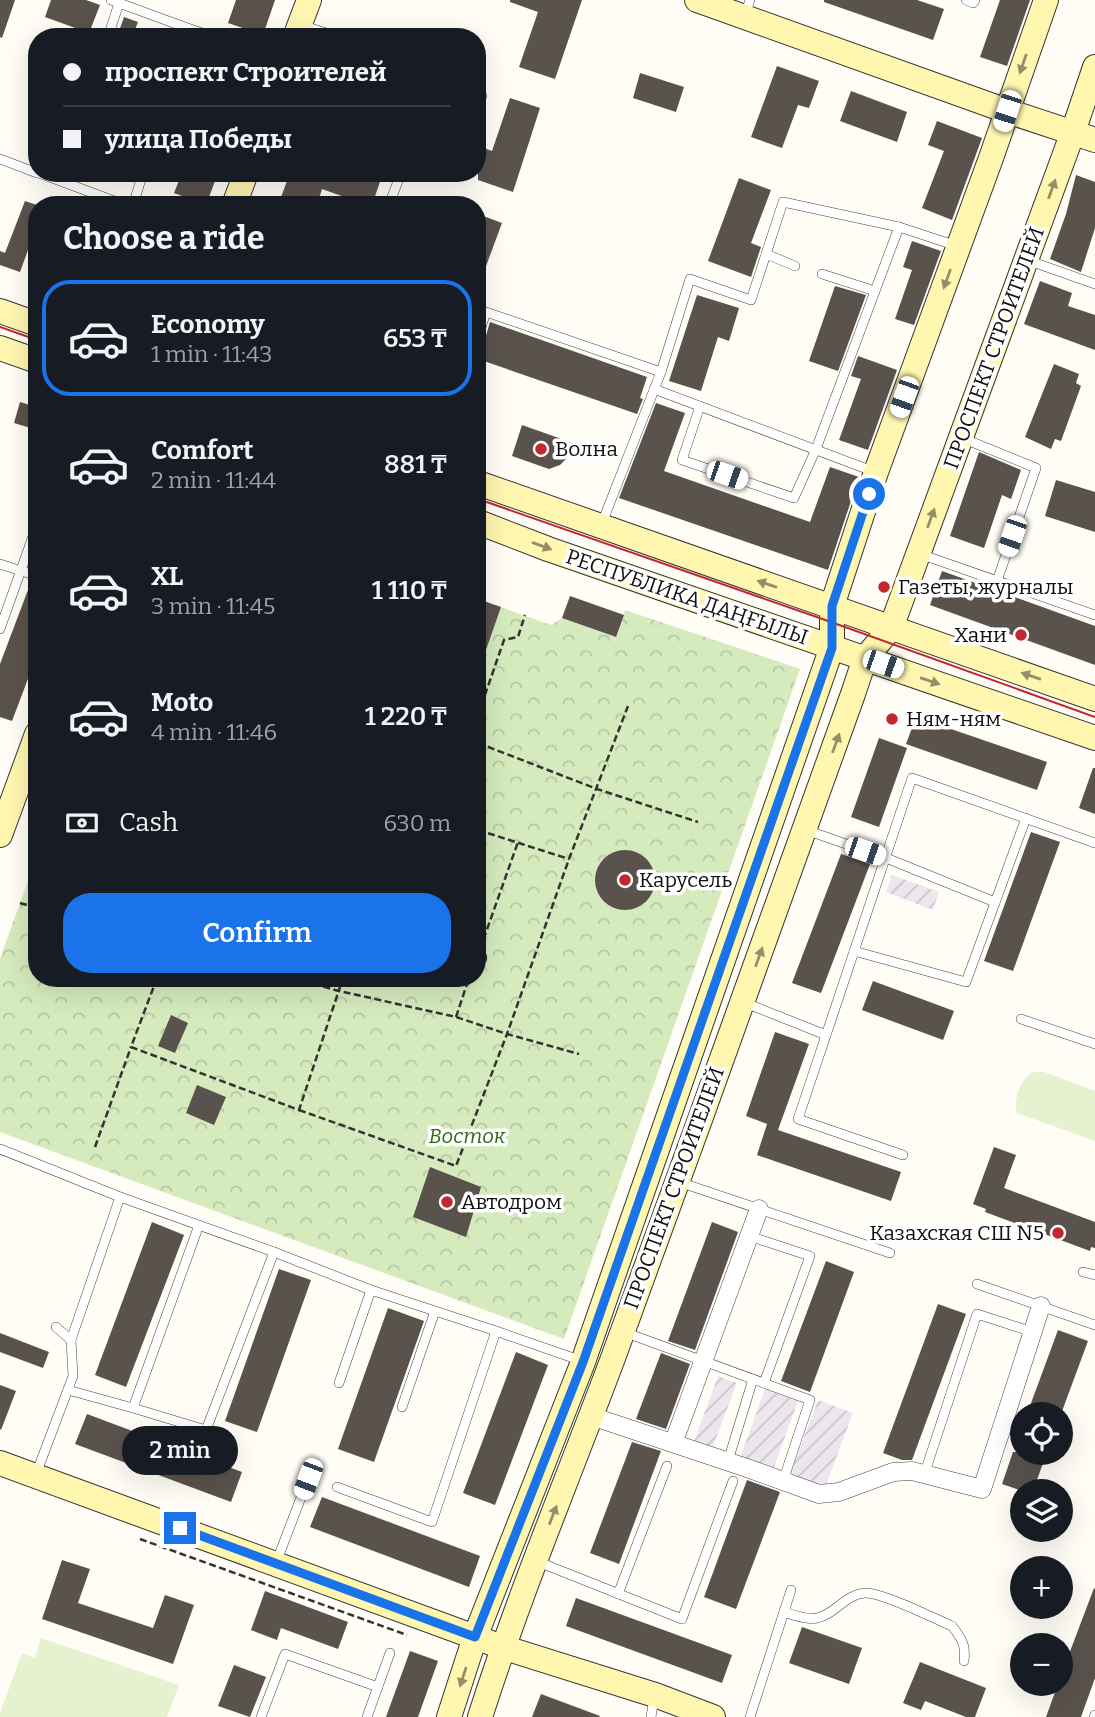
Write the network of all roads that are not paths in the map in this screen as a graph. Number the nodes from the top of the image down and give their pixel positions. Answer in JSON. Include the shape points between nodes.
{"nodes":[{"id":1,"x":309,"y":0,"type":"edge"},
{"id":2,"x":696,"y":0,"type":"edge"},
{"id":3,"x":966,"y":0,"type":"edge"},
{"id":4,"x":975,"y":0,"type":"edge"},
{"id":5,"x":1046,"y":0,"type":"edge"},
{"id":6,"x":115,"y":2,"type":"edge"},
{"id":7,"x":747,"y":9,"type":"edge"},
{"id":8,"x":110,"y":28,"type":"edge"},
{"id":9,"x":177,"y":28,"type":"edge"},
{"id":10,"x":298,"y":28,"type":"edge"},
{"id":11,"x":1095,"y":67,"type":"edge"},
{"id":12,"x":1007,"y":111,"type":"junction"},
{"id":13,"x":1084,"y":136,"type":"edge"},
{"id":14,"x":0,"y":159,"type":"edge"},
{"id":15,"x":28,"y":169,"type":"edge"},
{"id":16,"x":62,"y":182,"type":"edge"},
{"id":17,"x":101,"y":196,"type":"edge"},
{"id":18,"x":899,"y":227,"type":"junction"},
{"id":19,"x":959,"y":247,"type":"junction"},
{"id":20,"x":766,"y":254,"type":"junction"},
{"id":21,"x":1026,"y":259,"type":"junction"},
{"id":22,"x":795,"y":265,"type":"dead end"},
{"id":23,"x":822,"y":274,"type":"dead end"},
{"id":24,"x":1095,"y":284,"type":"edge"},
{"id":25,"x":875,"y":291,"type":"junction"},
{"id":26,"x":0,"y":311,"type":"edge"},
{"id":27,"x":486,"y":313,"type":"edge"},
{"id":28,"x":28,"y":321,"type":"edge"},
{"id":29,"x":0,"y":348,"type":"edge"},
{"id":30,"x":28,"y":358,"type":"edge"},
{"id":31,"x":661,"y":372,"type":"junction"},
{"id":32,"x":654,"y":388,"type":"junction"},
{"id":33,"x":700,"y":406,"type":"junction"},
{"id":34,"x":961,"y":437,"type":"junction"},
{"id":35,"x":816,"y":449,"type":"junction"},
{"id":36,"x":876,"y":472,"type":"junction"},
{"id":37,"x":486,"y":486,"type":"edge"},
{"id":38,"x":486,"y":525,"type":"edge"},
{"id":39,"x":601,"y":526,"type":"junction"},
{"id":40,"x":28,"y":549,"type":"edge"},
{"id":41,"x":918,"y":554,"type":"junction"},
{"id":42,"x":0,"y":564,"type":"edge"},
{"id":43,"x":20,"y":570,"type":"junction"},
{"id":44,"x":28,"y":573,"type":"edge"},
{"id":45,"x":997,"y":581,"type":"junction"},
{"id":46,"x":832,"y":606,"type":"junction"},
{"id":47,"x":1095,"y":615,"type":"edge"},
{"id":48,"x":891,"y":628,"type":"junction"},
{"id":49,"x":0,"y":629,"type":"edge"},
{"id":50,"x":832,"y":648,"type":"junction"},
{"id":51,"x":865,"y":658,"type":"junction"},
{"id":52,"x":1095,"y":699,"type":"edge"},
{"id":53,"x":1095,"y":738,"type":"edge"},
{"id":54,"x":28,"y":759,"type":"edge"},
{"id":55,"x":1026,"y":818,"type":"junction"},
{"id":56,"x":804,"y":830,"type":"junction"},
{"id":57,"x":0,"y":835,"type":"edge"},
{"id":58,"x":1095,"y":843,"type":"edge"},
{"id":59,"x":886,"y":858,"type":"junction"},
{"id":60,"x":995,"y":902,"type":"junction"},
{"id":61,"x":854,"y":951,"type":"junction"},
{"id":62,"x":742,"y":1002,"type":"junction"},
{"id":63,"x":1021,"y":1019,"type":"dead end"},
{"id":64,"x":826,"y":1035,"type":"junction"},
{"id":65,"x":1095,"y":1044,"type":"edge"},
{"id":66,"x":0,"y":1149,"type":"edge"},
{"id":67,"x":903,"y":1155,"type":"dead end"},
{"id":68,"x":678,"y":1181,"type":"junction"},
{"id":69,"x":120,"y":1196,"type":"junction"},
{"id":70,"x":759,"y":1209,"type":"junction"},
{"id":71,"x":198,"y":1225,"type":"junction"},
{"id":72,"x":749,"y":1236,"type":"junction"},
{"id":73,"x":275,"y":1252,"type":"junction"},
{"id":74,"x":890,"y":1253,"type":"dead end"},
{"id":75,"x":1083,"y":1272,"type":"dead end"},
{"id":76,"x":1095,"y":1275,"type":"edge"},
{"id":77,"x":977,"y":1284,"type":"dead end"},
{"id":78,"x":371,"y":1290,"type":"junction"},
{"id":79,"x":1041,"y":1306,"type":"junction"},
{"id":80,"x":435,"y":1311,"type":"junction"},
{"id":81,"x":1095,"y":1325,"type":"edge"},
{"id":82,"x":56,"y":1327,"type":"dead end"},
{"id":83,"x":496,"y":1331,"type":"junction"},
{"id":84,"x":622,"y":1331,"type":"junction"},
{"id":85,"x":1032,"y":1332,"type":"junction"},
{"id":86,"x":71,"y":1340,"type":"junction"},
{"id":87,"x":704,"y":1361,"type":"junction"},
{"id":88,"x":583,"y":1362,"type":"junction"},
{"id":89,"x":753,"y":1379,"type":"junction"},
{"id":90,"x":339,"y":1383,"type":"dead end"},
{"id":91,"x":764,"y":1383,"type":"junction"},
{"id":92,"x":68,"y":1390,"type":"junction"},
{"id":93,"x":133,"y":1408,"type":"junction"},
{"id":94,"x":402,"y":1408,"type":"dead end"},
{"id":95,"x":591,"y":1416,"type":"junction"},
{"id":96,"x":677,"y":1433,"type":"dead end"},
{"id":97,"x":728,"y":1461,"type":"junction"},
{"id":98,"x":0,"y":1462,"type":"edge"},
{"id":99,"x":667,"y":1466,"type":"dead end"},
{"id":100,"x":924,"y":1475,"type":"junction"},
{"id":101,"x":36,"y":1476,"type":"junction"},
{"id":102,"x":308,"y":1479,"type":"dead end"},
{"id":103,"x":733,"y":1481,"type":"dead end"},
{"id":104,"x":782,"y":1482,"type":"junction"},
{"id":105,"x":337,"y":1487,"type":"dead end"},
{"id":106,"x":535,"y":1561,"type":"junction"},
{"id":107,"x":276,"y":1563,"type":"junction"},
{"id":108,"x":791,"y":1590,"type":"dead end"},
{"id":109,"x":618,"y":1594,"type":"junction"},
{"id":110,"x":784,"y":1612,"type":"junction"},
{"id":111,"x":475,"y":1637,"type":"junction"},
{"id":112,"x":502,"y":1647,"type":"junction"},
{"id":113,"x":390,"y":1653,"type":"dead end"},
{"id":114,"x":964,"y":1661,"type":"dead end"},
{"id":115,"x":378,"y":1687,"type":"junction"},
{"id":116,"x":653,"y":1706,"type":"edge"},
{"id":117,"x":261,"y":1717,"type":"edge"},
{"id":118,"x":367,"y":1717,"type":"edge"},
{"id":119,"x":449,"y":1717,"type":"edge"},
{"id":120,"x":480,"y":1717,"type":"edge"},
{"id":121,"x":713,"y":1717,"type":"edge"},
{"id":122,"x":750,"y":1717,"type":"edge"}],
"edges":[{"from":1,"to":10,"type":"street"},
{"from":2,"to":7,"type":"street"},
{"from":3,"to":4,"type":"lane"},
{"from":5,"to":12,"type":"street","one_way":true},
{"from":6,"to":8,"type":"lane"},
{"from":6,"to":9,"type":"lane"},
{"from":7,"to":12,"type":"street"},
{"from":11,"to":13,"type":"street","name":"ПРОСПЕКТ СТРОИТЕЛЕЙ"},
{"from":12,"to":13,"type":"street"},
{"from":12,"to":19,"type":"street"},
{"from":21,"to":13,"type":"street","name":"ПРОСПЕКТ СТРОИТЕЛЕЙ","one_way":true},
{"from":14,"to":15,"type":"lane"},
{"from":16,"to":17,"type":"lane"},
{"from":18,"to":19,"type":"lane"},
{"from":18,"to":20,"type":"lane","via":[[783,202]]},
{"from":18,"to":25,"type":"lane"},
{"from":19,"to":36,"type":"street","one_way":true},
{"from":20,"to":22,"type":"lane"},
{"from":20,"to":31,"type":"lane","via":[[751,300],[690,279]]},
{"from":21,"to":24,"type":"lane"},
{"from":21,"to":34,"type":"street","name":"ПРОСПЕКТ СТРОИТЕЛЕЙ"},
{"from":23,"to":25,"type":"lane"},
{"from":25,"to":35,"type":"lane"},
{"from":26,"to":28,"type":"street"},
{"from":27,"to":31,"type":"lane"},
{"from":29,"to":30,"type":"street"},
{"from":31,"to":32,"type":"lane"},
{"from":32,"to":33,"type":"lane"},
{"from":32,"to":39,"type":"lane"},
{"from":33,"to":35,"type":"lane"},
{"from":33,"to":35,"type":"lane","via":[[682,460],[794,498]]},
{"from":41,"to":34,"type":"street","name":"ПРОСПЕКТ СТРОИТЕЛЕЙ","one_way":true},
{"from":34,"to":45,"type":"lane","via":[[1036,468]]},
{"from":35,"to":36,"type":"lane"},
{"from":36,"to":46,"type":"street"},
{"from":37,"to":39,"type":"street","name":"РЕСПУБЛИКА ДАҢҒЫЛЫ"},
{"from":38,"to":50,"type":"street","name":"РЕСПУБЛИКА ДАҢҒЫЛЫ","one_way":true},
{"from":46,"to":39,"type":"street","name":"РЕСПУБЛИКА ДАҢҒЫЛЫ","one_way":true},
{"from":40,"to":43,"type":"lane"},
{"from":41,"to":45,"type":"lane"},
{"from":41,"to":48,"type":"street","name":"ПРОСПЕКТ СТРОИТЕЛЕЙ"},
{"from":42,"to":43,"type":"lane"},
{"from":43,"to":44,"type":"lane"},
{"from":43,"to":49,"type":"lane"},
{"from":45,"to":47,"type":"lane"},
{"from":46,"to":48,"type":"street","name":"РЕСПУБЛИКА ДАҢҒЫЛЫ"},
{"from":46,"to":50,"type":"street","name":"ПРОСПЕКТ СТРОИТЕЛЕЙ"},
{"from":48,"to":51,"type":"street"},
{"from":52,"to":48,"type":"street","name":"РЕСПУБЛИКА ДАҢҒЫЛЫ","one_way":true},
{"from":50,"to":51,"type":"street","name":"РЕСПУБЛИКА ДАҢҒЫЛЫ"},
{"from":50,"to":88,"type":"street","name":"ПРОСПЕКТ СТРОИТЕЛЕЙ"},
{"from":51,"to":53,"type":"street","name":"РЕСПУБЛИКА ДАҢҒЫЛЫ","one_way":true},
{"from":56,"to":51,"type":"street","name":"ПРОСПЕКТ СТРОИТЕЛЕЙ","one_way":true},
{"from":54,"to":57,"type":"street"},
{"from":55,"to":58,"type":"lane"},
{"from":55,"to":59,"type":"lane","via":[[912,778]]},
{"from":55,"to":60,"type":"lane"},
{"from":56,"to":59,"type":"lane"},
{"from":62,"to":56,"type":"street","name":"ПРОСПЕКТ СТРОИТЕЛЕЙ","one_way":true},
{"from":59,"to":60,"type":"lane"},
{"from":59,"to":61,"type":"lane"},
{"from":60,"to":61,"type":"lane","via":[[966,982]]},
{"from":61,"to":64,"type":"lane"},
{"from":62,"to":64,"type":"lane"},
{"from":62,"to":68,"type":"street","name":"ПРОСПЕКТ СТРОИТЕЛЕЙ"},
{"from":63,"to":65,"type":"lane"},
{"from":64,"to":67,"type":"lane","via":[[798,1119]]},
{"from":66,"to":69,"type":"lane"},
{"from":68,"to":70,"type":"lane"},
{"from":68,"to":84,"type":"street","name":"ПРОСПЕКТ СТРОИТЕЛЕЙ"},
{"from":69,"to":71,"type":"lane"},
{"from":69,"to":86,"type":"lane"},
{"from":70,"to":72,"type":"street"},
{"from":70,"to":74,"type":"lane"},
{"from":71,"to":73,"type":"lane"},
{"from":71,"to":93,"type":"lane"},
{"from":72,"to":87,"type":"street"},
{"from":72,"to":91,"type":"lane","via":[[810,1256]]},
{"from":73,"to":78,"type":"lane"},
{"from":73,"to":93,"type":"lane","via":[[206,1430]]},
{"from":75,"to":76,"type":"lane"},
{"from":77,"to":79,"type":"lane"},
{"from":78,"to":80,"type":"lane"},
{"from":78,"to":90,"type":"lane"},
{"from":79,"to":81,"type":"lane"},
{"from":79,"to":85,"type":"street"},
{"from":80,"to":83,"type":"lane"},
{"from":80,"to":94,"type":"lane"},
{"from":82,"to":86,"type":"lane"},
{"from":83,"to":88,"type":"lane"},
{"from":83,"to":105,"type":"lane","via":[[432,1522]]},
{"from":84,"to":87,"type":"lane"},
{"from":84,"to":95,"type":"street","name":"ПРОСПЕКТ СТРОИТЕЛЕЙ"},
{"from":85,"to":100,"type":"street","via":[[982,1489]]},
{"from":85,"to":100,"type":"lane","via":[[977,1314]]},
{"from":86,"to":92,"type":"lane","via":[[73,1376]]},
{"from":87,"to":89,"type":"lane"},
{"from":87,"to":96,"type":"street"},
{"from":88,"to":111,"type":"street","name":"ПРОСПЕКТ СТРОИТЕЛЕЙ"},
{"from":89,"to":91,"type":"lane"},
{"from":89,"to":97,"type":"lane"},
{"from":91,"to":104,"type":"lane","via":[[810,1401]]},
{"from":92,"to":93,"type":"lane"},
{"from":92,"to":101,"type":"lane"},
{"from":95,"to":97,"type":"street"},
{"from":106,"to":95,"type":"street","name":"ПРОСПЕКТ СТРОИТЕЛЕЙ","one_way":true},
{"from":97,"to":104,"type":"street"},
{"from":98,"to":101,"type":"street"},
{"from":99,"to":109,"type":"lane"},
{"from":100,"to":104,"type":"street","via":[[893,1472],[839,1492],[819,1494]]},
{"from":101,"to":107,"type":"street"},
{"from":102,"to":107,"type":"lane"},
{"from":103,"to":109,"type":"lane","via":[[682,1619]]},
{"from":106,"to":109,"type":"lane"},
{"from":106,"to":112,"type":"street","name":"ПРОСПЕКТ СТРОИТЕЛЕЙ"},
{"from":107,"to":111,"type":"street"},
{"from":108,"to":110,"type":"lane"},
{"from":110,"to":114,"type":"lane","via":[[820,1618],[861,1593],[880,1596],[952,1626],[965,1648]]},
{"from":110,"to":122,"type":"lane"},
{"from":111,"to":112,"type":"street"},
{"from":111,"to":119,"type":"street","name":"ПРОСПЕКТ СТРОИТЕЛЕЙ","one_way":true},
{"from":112,"to":116,"type":"street"},
{"from":112,"to":120,"type":"street","name":"ПРОСПЕКТ СТРОИТЕЛЕЙ"},
{"from":113,"to":115,"type":"lane"},
{"from":115,"to":117,"type":"lane","via":[[285,1654]]},
{"from":115,"to":118,"type":"lane"},
{"from":116,"to":121,"type":"street"}]}
